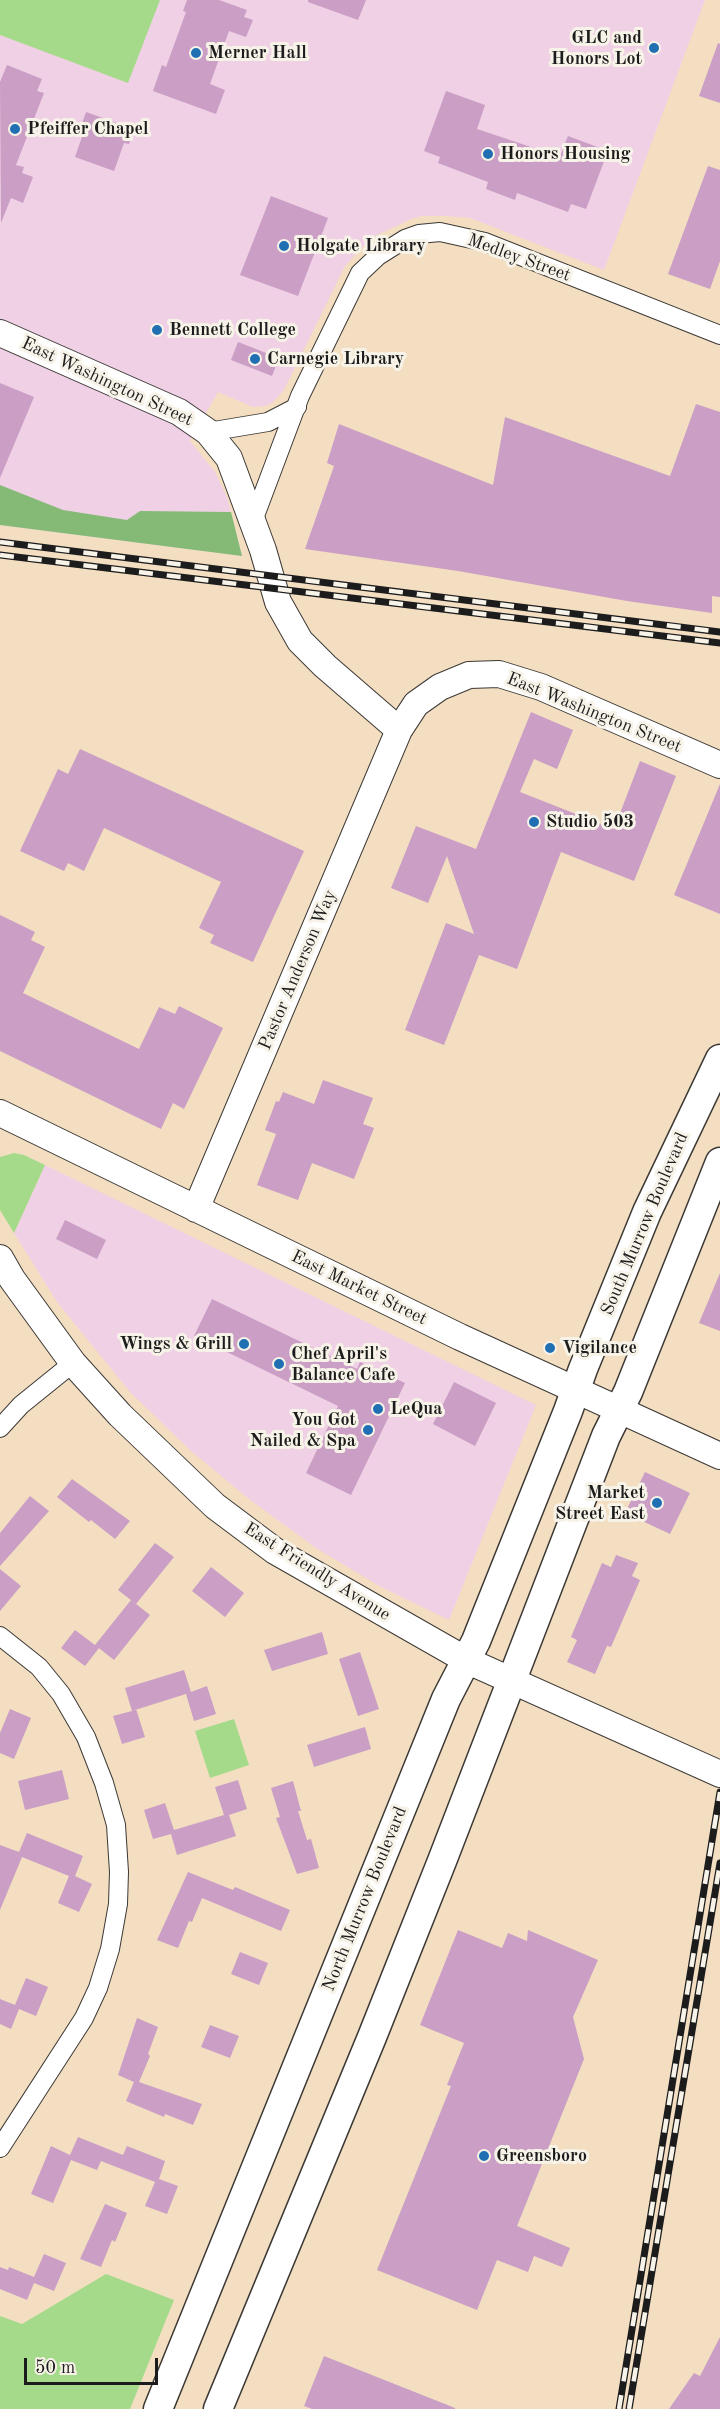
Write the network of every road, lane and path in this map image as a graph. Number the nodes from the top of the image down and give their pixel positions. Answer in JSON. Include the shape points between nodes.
{"nodes":[{"id":1,"x":0,"y":333,"type":"edge"},
{"id":2,"x":720,"y":335,"type":"edge"},
{"id":3,"x":297,"y":407,"type":"junction"},
{"id":4,"x":208,"y":432,"type":"junction"},
{"id":5,"x":253,"y":521,"type":"junction"},
{"id":6,"x":399,"y":730,"type":"junction"},
{"id":7,"x":720,"y":765,"type":"edge"},
{"id":8,"x":720,"y":1059,"type":"edge"},
{"id":9,"x":0,"y":1113,"type":"edge"},
{"id":10,"x":26,"y":1126,"type":"junction"},
{"id":11,"x":0,"y":1131,"type":"edge"},
{"id":12,"x":720,"y":1162,"type":"edge"},
{"id":13,"x":196,"y":1209,"type":"junction"},
{"id":14,"x":0,"y":1258,"type":"edge"},
{"id":15,"x":73,"y":1363,"type":"junction"},
{"id":16,"x":575,"y":1391,"type":"junction"},
{"id":17,"x":618,"y":1411,"type":"junction"},
{"id":18,"x":0,"y":1428,"type":"edge"},
{"id":19,"x":720,"y":1456,"type":"edge"},
{"id":20,"x":0,"y":1636,"type":"edge"},
{"id":21,"x":468,"y":1661,"type":"junction"},
{"id":22,"x":510,"y":1681,"type":"junction"},
{"id":23,"x":720,"y":1774,"type":"edge"},
{"id":24,"x":0,"y":2148,"type":"edge"},
{"id":25,"x":158,"y":2409,"type":"edge"},
{"id":26,"x":219,"y":2409,"type":"edge"}],
"edges":[{"from":1,"to":4,"type":"main road","name":"East Washington Street","via":[[179,412]]},
{"from":2,"to":3,"type":"street","name":"Medley Street","via":[[486,242],[440,232],[419,234],[405,238],[360,273]]},
{"from":3,"to":4,"type":"street","via":[[268,422]]},
{"from":3,"to":5,"type":"street","name":"Medley Street"},
{"from":4,"to":5,"type":"main road","name":"East Washington Street","via":[[230,458]]},
{"from":5,"to":6,"type":"main road","name":"East Washington Street","via":[[278,602],[300,641]]},
{"from":6,"to":7,"type":"main road","name":"East Washington Street","via":[[416,704],[440,687],[470,675],[500,674],[541,687]]},
{"from":6,"to":13,"type":"main road","name":"Pastor Anderson Way"},
{"from":8,"to":16,"type":"main road","name":"South Murrow Boulevard","via":[[647,1212]]},
{"from":9,"to":10,"type":"main road","name":"East Market Street"},
{"from":10,"to":11,"type":"main road"},
{"from":10,"to":13,"type":"main road","name":"East Market Street"},
{"from":12,"to":17,"type":"main road"},
{"from":13,"to":16,"type":"main road","name":"East Market Street"},
{"from":14,"to":15,"type":"main road","name":"East Friendly Avenue"},
{"from":15,"to":18,"type":"street","via":[[21,1405]]},
{"from":15,"to":21,"type":"main road","name":"East Friendly Avenue","via":[[120,1415],[214,1506],[275,1551]]},
{"from":16,"to":17,"type":"main road","name":"East Market Street"},
{"from":16,"to":21,"type":"main road","name":"North Murrow Boulevard"},
{"from":17,"to":19,"type":"main road","name":"East Market Street"},
{"from":17,"to":22,"type":"main road"},
{"from":20,"to":24,"type":"street","via":[[39,1667],[61,1694],[86,1737],[116,1825],[119,1872],[110,1949],[98,1988],[84,2018]]},
{"from":21,"to":22,"type":"main road","name":"East Friendly Avenue"},
{"from":21,"to":25,"type":"main road","name":"North Murrow Boulevard","via":[[446,1699]]},
{"from":22,"to":23,"type":"main road","name":"East Friendly Avenue"},
{"from":22,"to":26,"type":"main road","via":[[398,1971]]}]}
